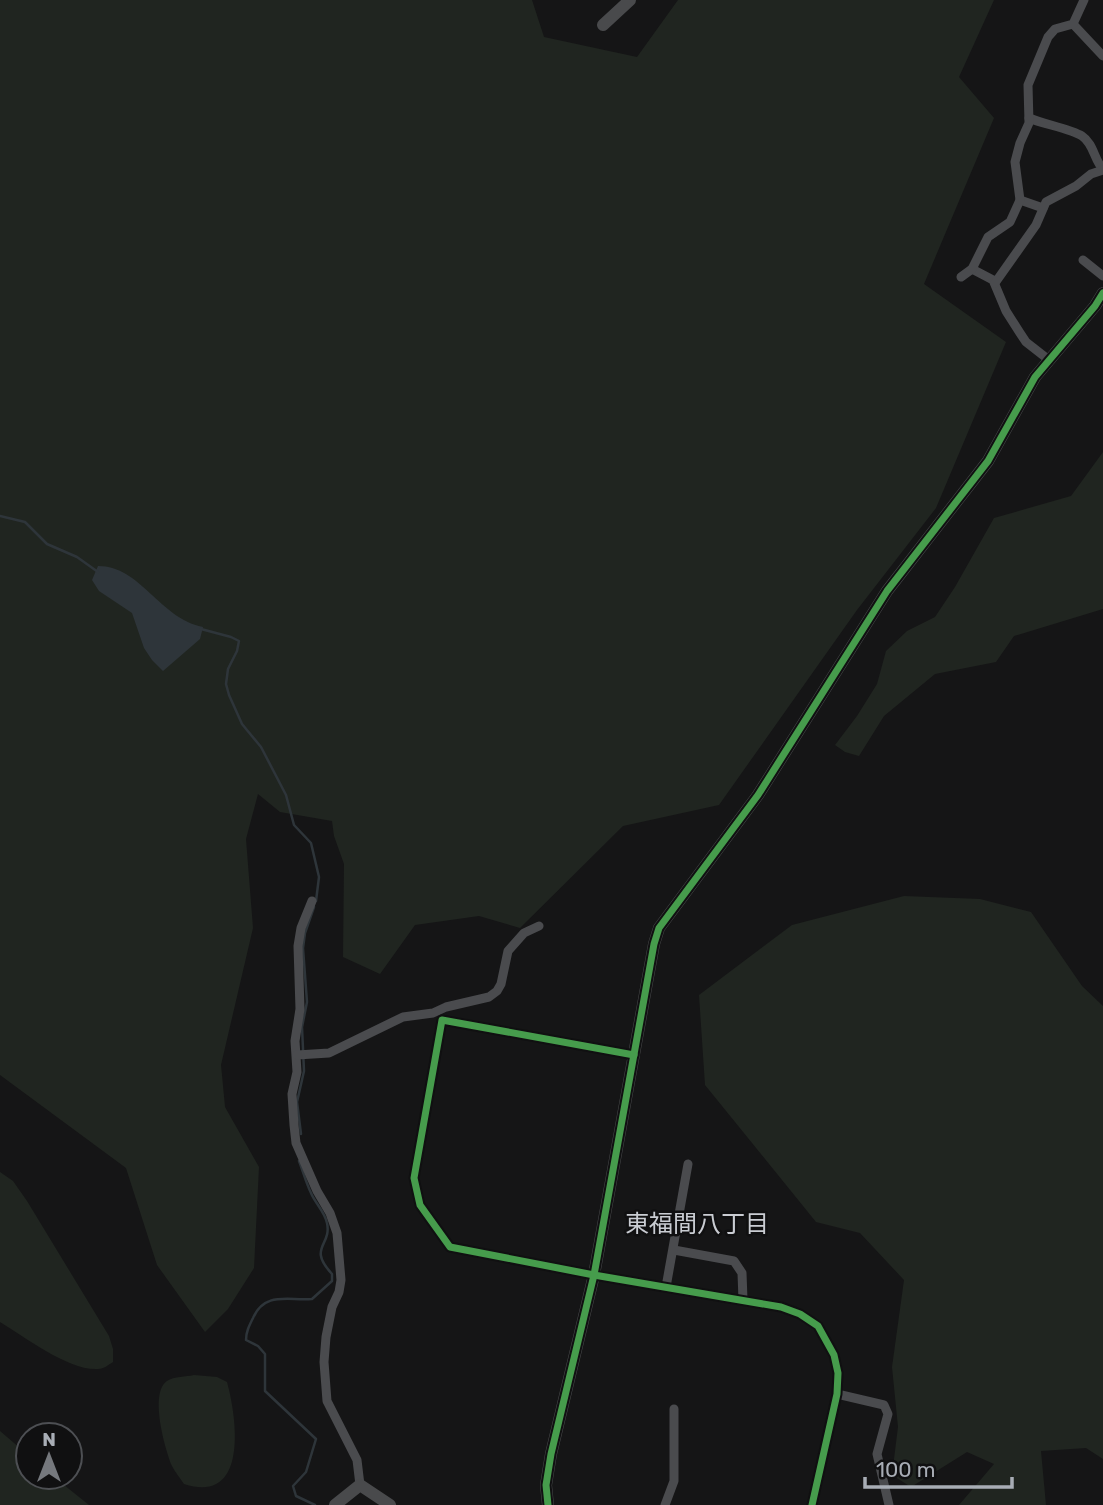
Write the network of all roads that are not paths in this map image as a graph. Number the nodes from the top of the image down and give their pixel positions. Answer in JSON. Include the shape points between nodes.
{"nodes":[{"id":1,"x":630,"y":0,"type":"edge"},
{"id":2,"x":1084,"y":0,"type":"edge"},
{"id":3,"x":1073,"y":24,"type":"junction"},
{"id":4,"x":603,"y":25,"type":"dead end"},
{"id":5,"x":1103,"y":56,"type":"edge"},
{"id":6,"x":1029,"y":118,"type":"junction"},
{"id":7,"x":1103,"y":169,"type":"edge"},
{"id":8,"x":1020,"y":200,"type":"junction"},
{"id":9,"x":1043,"y":208,"type":"junction"},
{"id":10,"x":1083,"y":260,"type":"dead end"},
{"id":11,"x":972,"y":269,"type":"junction"},
{"id":12,"x":1103,"y":276,"type":"edge"},
{"id":13,"x":961,"y":277,"type":"dead end"},
{"id":14,"x":995,"y":283,"type":"junction"},
{"id":15,"x":1103,"y":293,"type":"edge"},
{"id":16,"x":1049,"y":360,"type":"junction"},
{"id":17,"x":312,"y":901,"type":"dead end"},
{"id":18,"x":538,"y":926,"type":"dead end"},
{"id":19,"x":433,"y":1013,"type":"junction"},
{"id":20,"x":442,"y":1020,"type":"junction"},
{"id":21,"x":297,"y":1055,"type":"junction"},
{"id":22,"x":634,"y":1055,"type":"junction"},
{"id":23,"x":688,"y":1164,"type":"dead end"},
{"id":24,"x":674,"y":1250,"type":"junction"},
{"id":25,"x":594,"y":1275,"type":"junction"},
{"id":26,"x":666,"y":1287,"type":"junction"},
{"id":27,"x":743,"y":1300,"type":"junction"},
{"id":28,"x":836,"y":1394,"type":"junction"},
{"id":29,"x":674,"y":1409,"type":"dead end"},
{"id":30,"x":360,"y":1485,"type":"junction"},
{"id":31,"x":335,"y":1505,"type":"edge"},
{"id":32,"x":390,"y":1505,"type":"edge"},
{"id":33,"x":548,"y":1505,"type":"edge"},
{"id":34,"x":665,"y":1505,"type":"edge"},
{"id":35,"x":812,"y":1505,"type":"edge"},
{"id":36,"x":888,"y":1505,"type":"edge"}],
"edges":[{"from":1,"to":4,"type":"street"},
{"from":2,"to":3,"type":"street"},
{"from":3,"to":5,"type":"street"},
{"from":3,"to":6,"type":"street","via":[[1055,29],[1041,51],[1028,85]]},
{"from":6,"to":7,"type":"street","via":[[1082,136]]},
{"from":6,"to":8,"type":"street","via":[[1016,162]]},
{"from":7,"to":9,"type":"street"},
{"from":8,"to":9,"type":"street"},
{"from":8,"to":11,"type":"street","via":[[1010,222],[988,237]]},
{"from":9,"to":14,"type":"street"},
{"from":10,"to":12,"type":"street"},
{"from":11,"to":13,"type":"street"},
{"from":11,"to":14,"type":"street"},
{"from":14,"to":16,"type":"street","via":[[1026,342]]},
{"from":15,"to":16,"type":"street"},
{"from":16,"to":22,"type":"street","via":[[988,461],[887,591],[758,794],[659,928]]},
{"from":17,"to":21,"type":"street","via":[[298,946]]},
{"from":18,"to":19,"type":"street","via":[[524,933],[508,951],[497,991]]},
{"from":19,"to":20,"type":"street"},
{"from":19,"to":21,"type":"street","via":[[402,1017],[330,1053]]},
{"from":20,"to":22,"type":"street"},
{"from":20,"to":25,"type":"street","via":[[414,1178],[420,1205],[450,1247]]},
{"from":21,"to":30,"type":"street","via":[[292,1094],[296,1143],[337,1233],[339,1292],[326,1337],[327,1401],[357,1460]]},
{"from":22,"to":25,"type":"street"},
{"from":23,"to":24,"type":"street"},
{"from":24,"to":26,"type":"street"},
{"from":24,"to":27,"type":"street","via":[[734,1261],[742,1273]]},
{"from":25,"to":26,"type":"street"},
{"from":25,"to":33,"type":"street","via":[[551,1454]]},
{"from":26,"to":27,"type":"street"},
{"from":27,"to":28,"type":"street","via":[[781,1307],[818,1326],[834,1355]]},
{"from":28,"to":35,"type":"street"},
{"from":28,"to":36,"type":"street","via":[[884,1405],[888,1414],[877,1454]]},
{"from":29,"to":34,"type":"street","via":[[674,1481]]},
{"from":30,"to":31,"type":"street"},
{"from":30,"to":32,"type":"street"}]}
